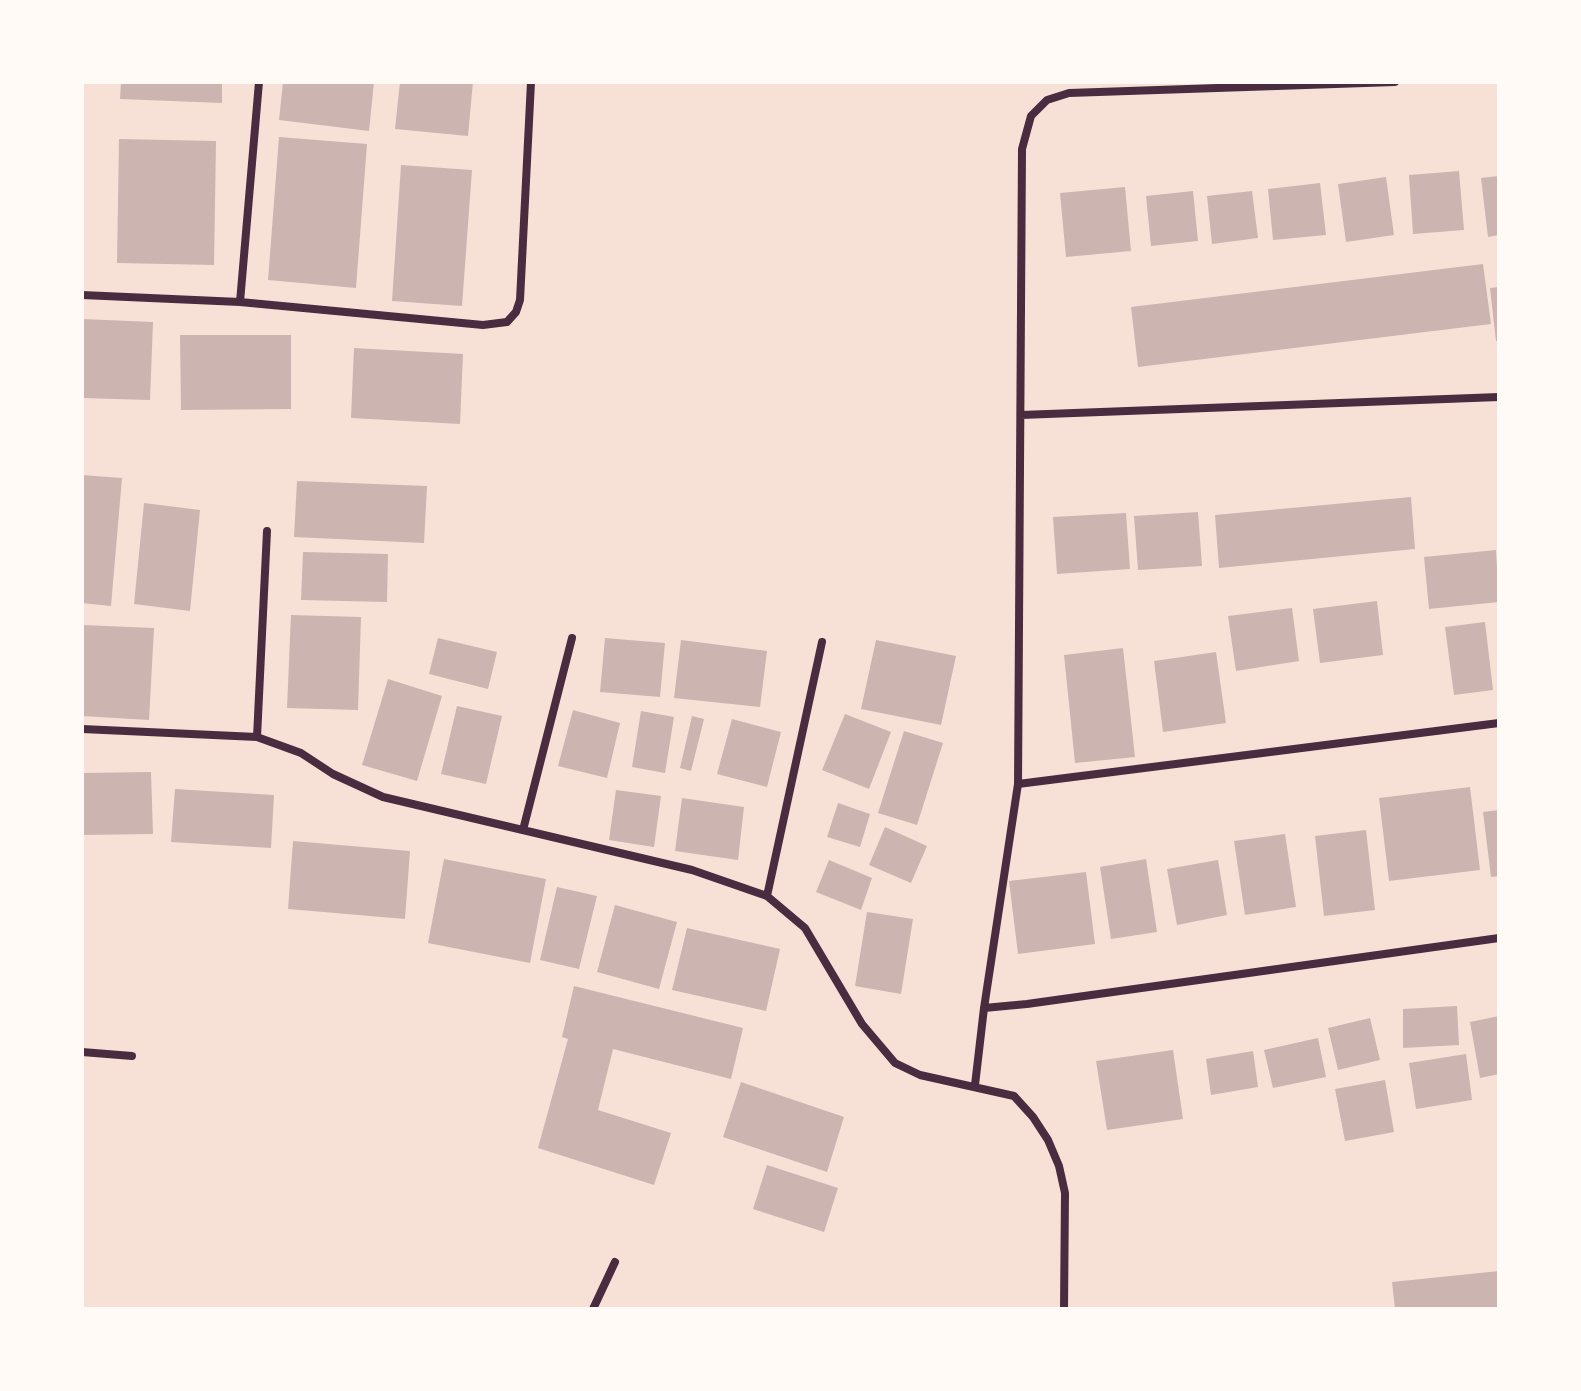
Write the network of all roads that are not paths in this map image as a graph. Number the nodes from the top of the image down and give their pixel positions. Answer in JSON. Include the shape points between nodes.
{"nodes":[{"id":1,"x":259,"y":82,"type":"edge"},
{"id":2,"x":531,"y":82,"type":"edge"},
{"id":3,"x":1395,"y":82,"type":"edge"},
{"id":4,"x":82,"y":295,"type":"edge"},
{"id":5,"x":240,"y":302,"type":"junction"},
{"id":6,"x":1499,"y":397,"type":"edge"},
{"id":7,"x":1021,"y":415,"type":"junction"},
{"id":8,"x":267,"y":531,"type":"dead end"},
{"id":9,"x":572,"y":638,"type":"dead end"},
{"id":10,"x":822,"y":642,"type":"dead end"},
{"id":11,"x":1499,"y":723,"type":"edge"},
{"id":12,"x":82,"y":729,"type":"edge"},
{"id":13,"x":257,"y":737,"type":"junction"},
{"id":14,"x":1018,"y":784,"type":"junction"},
{"id":15,"x":523,"y":830,"type":"junction"},
{"id":16,"x":767,"y":896,"type":"junction"},
{"id":17,"x":1499,"y":938,"type":"edge"},
{"id":18,"x":984,"y":1008,"type":"junction"},
{"id":19,"x":82,"y":1052,"type":"edge"},
{"id":20,"x":132,"y":1056,"type":"dead end"},
{"id":21,"x":975,"y":1085,"type":"junction"},
{"id":22,"x":615,"y":1262,"type":"dead end"},
{"id":23,"x":593,"y":1309,"type":"edge"},
{"id":24,"x":1064,"y":1309,"type":"edge"}],
"edges":[{"from":1,"to":5,"type":"street"},
{"from":2,"to":5,"type":"street","via":[[520,300],[507,322],[483,325]]},
{"from":3,"to":7,"type":"street","via":[[1069,93],[1039,106],[1022,149]]},
{"from":4,"to":5,"type":"street"},
{"from":6,"to":7,"type":"street"},
{"from":7,"to":14,"type":"street"},
{"from":8,"to":13,"type":"street"},
{"from":9,"to":15,"type":"street"},
{"from":10,"to":16,"type":"street"},
{"from":11,"to":14,"type":"street"},
{"from":12,"to":13,"type":"street"},
{"from":13,"to":15,"type":"street","via":[[301,753],[383,797]]},
{"from":14,"to":18,"type":"street"},
{"from":15,"to":16,"type":"street","via":[[692,870]]},
{"from":16,"to":21,"type":"street","via":[[805,928],[862,1024],[895,1063],[920,1075]]},
{"from":17,"to":18,"type":"street"},
{"from":18,"to":21,"type":"street"},
{"from":19,"to":20,"type":"street"},
{"from":21,"to":24,"type":"street","via":[[1014,1096],[1048,1140],[1059,1166],[1067,1222]]},
{"from":22,"to":23,"type":"street"}]}
